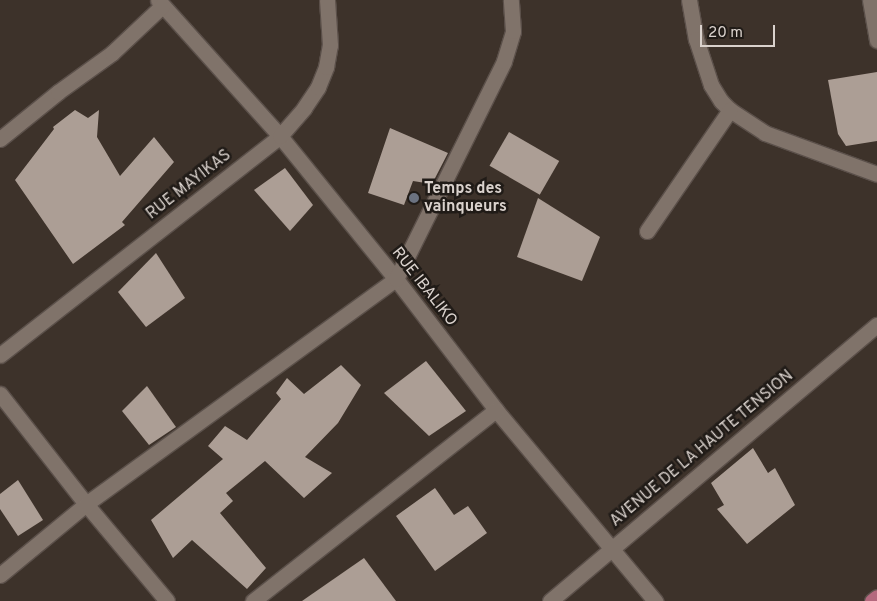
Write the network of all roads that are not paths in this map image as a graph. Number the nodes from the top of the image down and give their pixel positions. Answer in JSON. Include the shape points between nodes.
{"nodes":[{"id":1,"x":327,"y":0,"type":"edge"},
{"id":2,"x":512,"y":0,"type":"edge"},
{"id":3,"x":688,"y":0,"type":"edge"},
{"id":4,"x":870,"y":0,"type":"edge"},
{"id":5,"x":160,"y":3,"type":"edge"},
{"id":6,"x":877,"y":40,"type":"edge"},
{"id":7,"x":730,"y":110,"type":"junction"},
{"id":8,"x":280,"y":136,"type":"junction"},
{"id":9,"x":0,"y":139,"type":"edge"},
{"id":10,"x":877,"y":174,"type":"edge"},
{"id":11,"x":647,"y":231,"type":"dead end"},
{"id":12,"x":396,"y":279,"type":"junction"},
{"id":13,"x":877,"y":325,"type":"edge"},
{"id":14,"x":0,"y":355,"type":"edge"},
{"id":15,"x":0,"y":394,"type":"edge"},
{"id":16,"x":496,"y":410,"type":"junction"},
{"id":17,"x":86,"y":504,"type":"junction"},
{"id":18,"x":613,"y":547,"type":"junction"},
{"id":19,"x":0,"y":574,"type":"edge"},
{"id":20,"x":877,"y":597,"type":"edge"},
{"id":21,"x":167,"y":601,"type":"edge"},
{"id":22,"x":253,"y":601,"type":"edge"},
{"id":23,"x":550,"y":601,"type":"edge"},
{"id":24,"x":655,"y":601,"type":"edge"},
{"id":25,"x":872,"y":601,"type":"edge"}],
"edges":[{"from":1,"to":8,"type":"street","name":"RUE MAYIKAS","via":[[330,45],[326,67],[309,101]]},
{"from":2,"to":12,"type":"street","via":[[513,31],[504,61]]},
{"from":3,"to":7,"type":"street","via":[[711,85]]},
{"from":4,"to":6,"type":"street"},
{"from":5,"to":8,"type":"street","name":"RUE IBALIKO"},
{"from":5,"to":9,"type":"street","via":[[112,52]]},
{"from":7,"to":10,"type":"street","via":[[765,133]]},
{"from":7,"to":11,"type":"street"},
{"from":8,"to":12,"type":"street","name":"RUE IBALIKO"},
{"from":8,"to":14,"type":"street","name":"RUE MAYIKAS"},
{"from":12,"to":16,"type":"street","name":"RUE IBALIKO"},
{"from":12,"to":17,"type":"street"},
{"from":13,"to":18,"type":"street","name":"AVENUE DE LA HAUTE TENSION"},
{"from":15,"to":17,"type":"street"},
{"from":16,"to":18,"type":"street","name":"RUE IBALIKO"},
{"from":16,"to":22,"type":"street"},
{"from":17,"to":19,"type":"street"},
{"from":17,"to":21,"type":"street"},
{"from":18,"to":23,"type":"street","name":"AVENUE DE LA HAUTE TENSION"},
{"from":18,"to":24,"type":"street","name":"RUE IBALIKO"},
{"from":20,"to":25,"type":"main road"}]}
